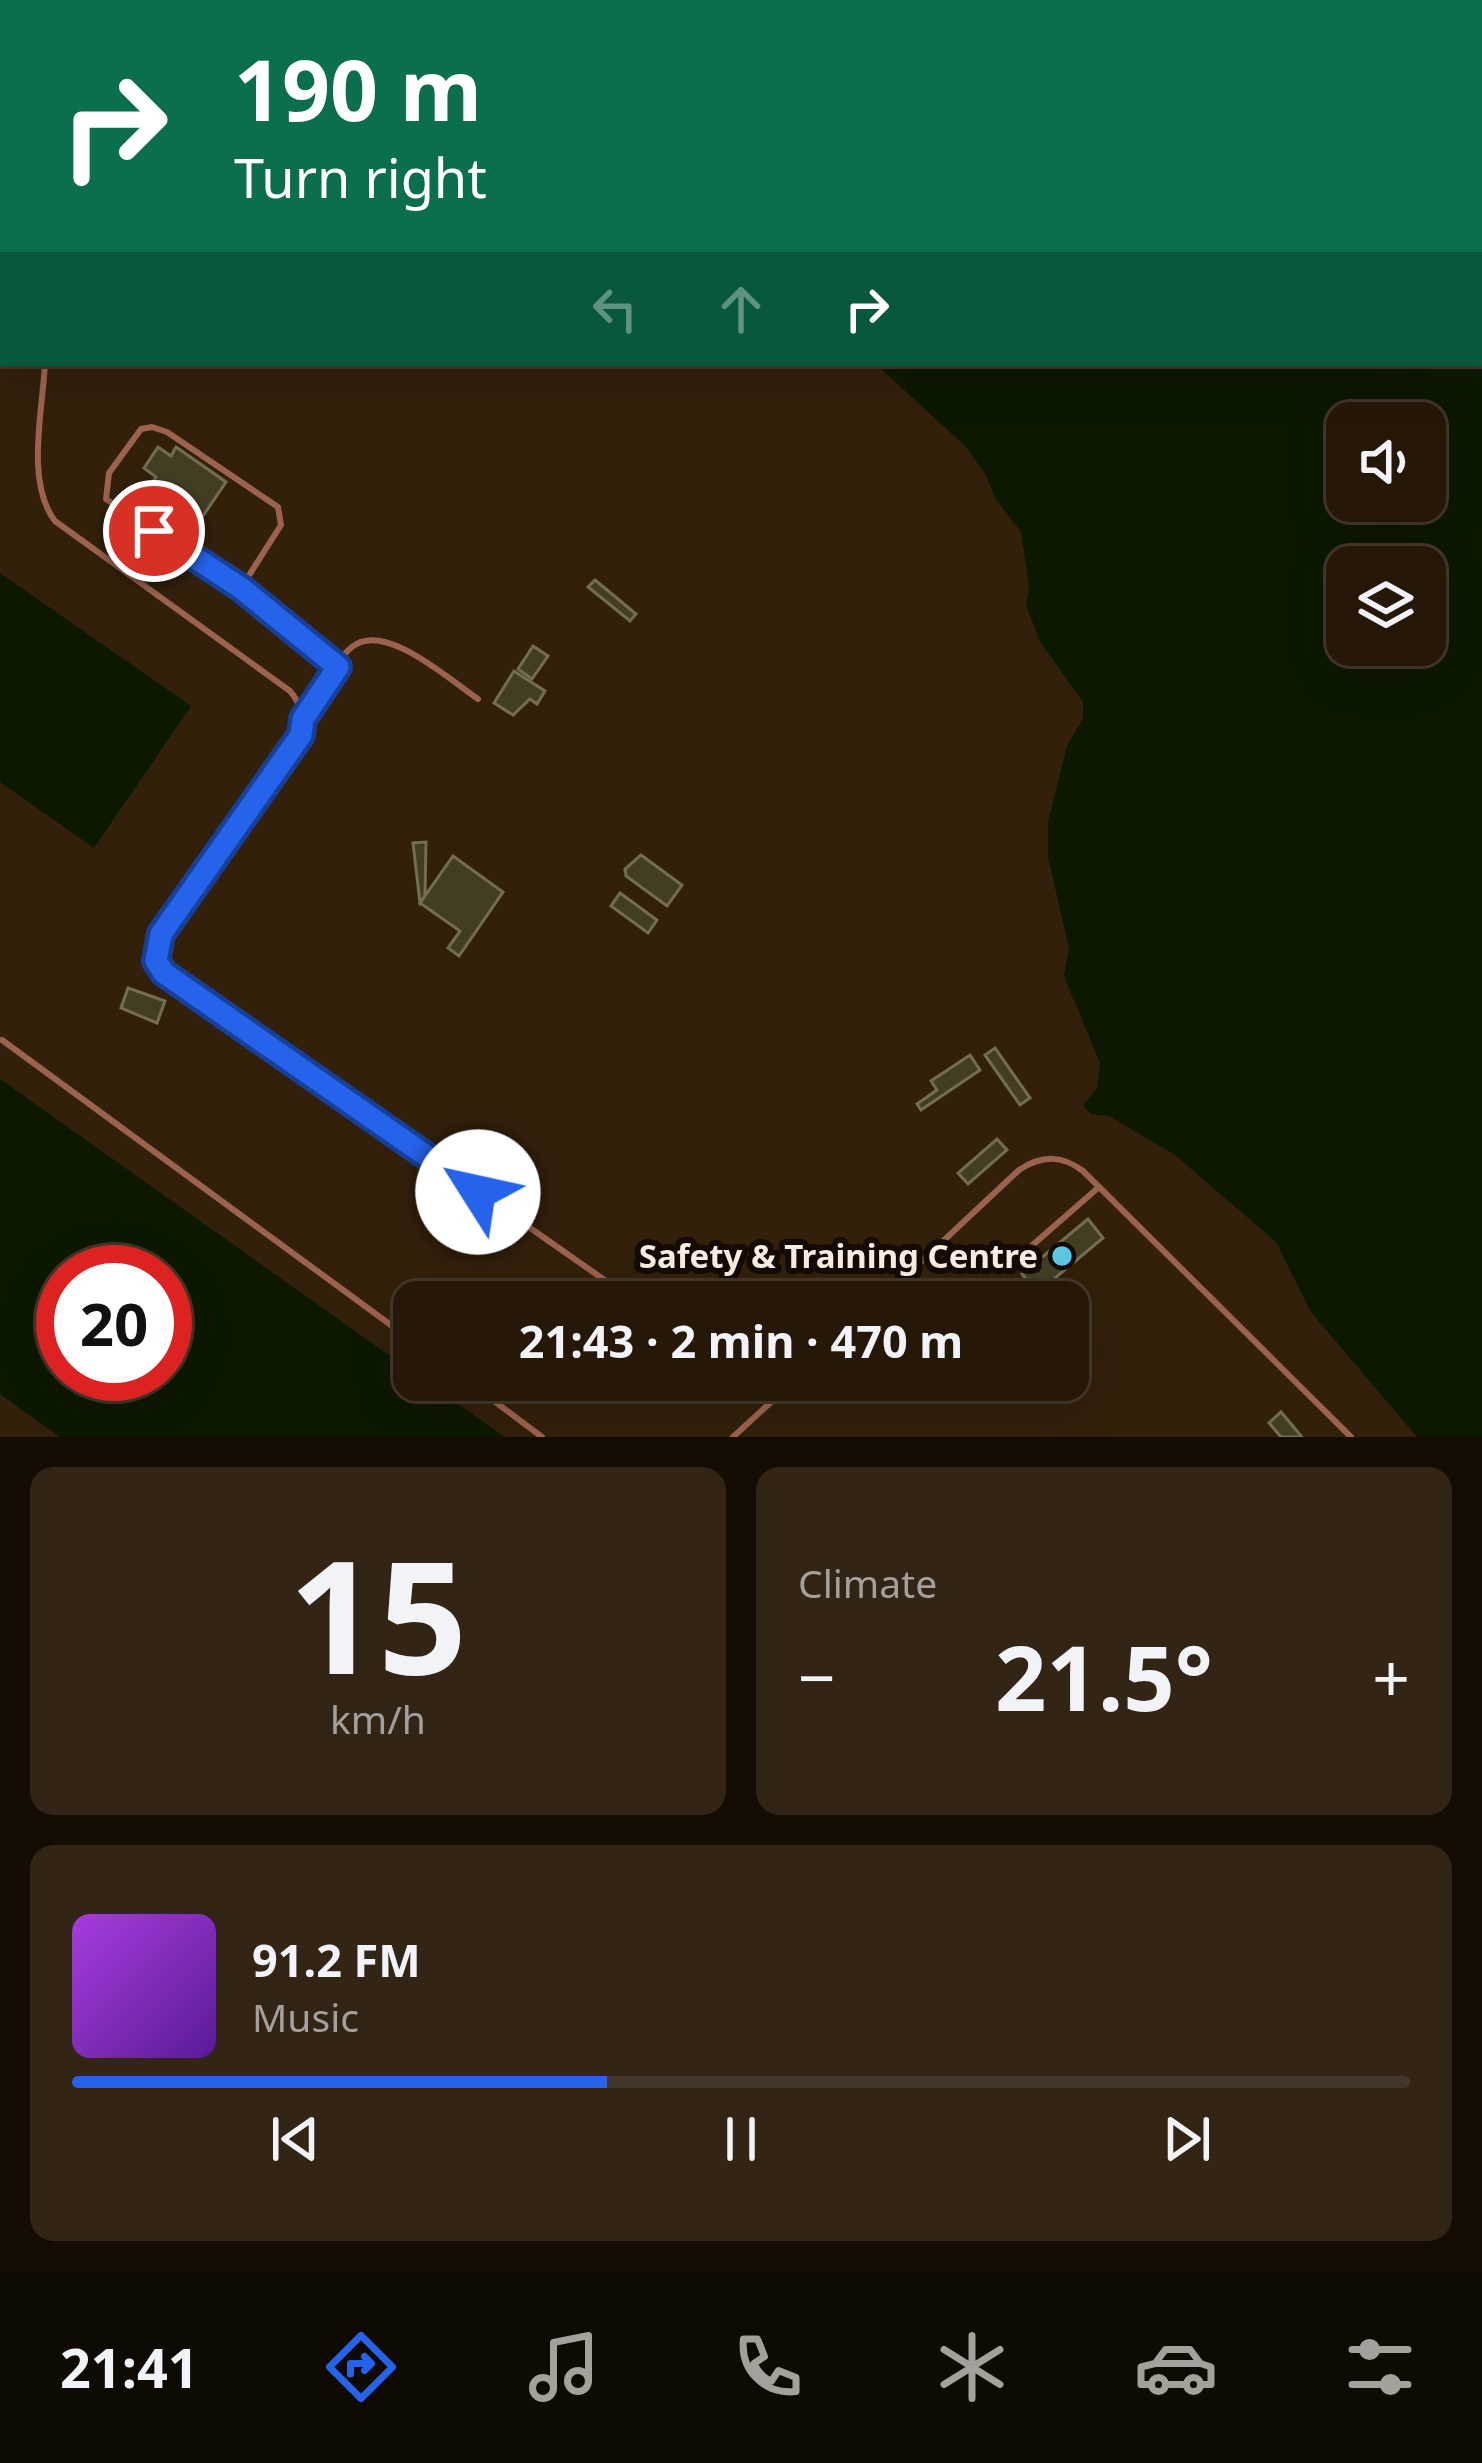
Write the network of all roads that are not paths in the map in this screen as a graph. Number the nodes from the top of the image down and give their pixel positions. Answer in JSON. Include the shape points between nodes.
{"nodes":[{"id":1,"x":45,"y":366,"type":"edge"},
{"id":2,"x":241,"y":588,"type":"junction"},
{"id":3,"x":338,"y":667,"type":"junction"},
{"id":4,"x":478,"y":699,"type":"dead end"},
{"id":5,"x":303,"y":719,"type":"junction"},
{"id":6,"x":2,"y":1040,"type":"edge"},
{"id":7,"x":1099,"y":1187,"type":"junction"},
{"id":8,"x":1004,"y":1270,"type":"dead end"},
{"id":9,"x":606,"y":1281,"type":"edge"},
{"id":10,"x":901,"y":1281,"type":"edge"},
{"id":11,"x":393,"y":1327,"type":"edge"},
{"id":12,"x":494,"y":1401,"type":"edge"},
{"id":13,"x":771,"y":1402,"type":"edge"},
{"id":14,"x":542,"y":1437,"type":"edge"},
{"id":15,"x":733,"y":1437,"type":"edge"},
{"id":16,"x":1351,"y":1437,"type":"edge"}],
"edges":[{"from":1,"to":5,"type":"lane","via":[[46,509],[290,691]]},
{"from":2,"to":2,"type":"lane","via":[[106,500],[110,473],[141,429],[167,432],[278,507],[281,525]]},
{"from":2,"to":3,"type":"lane"},
{"from":3,"to":4,"type":"lane","via":[[353,646],[394,642]]},
{"from":3,"to":5,"type":"lane"},
{"from":5,"to":9,"type":"lane","via":[[301,735],[161,934],[156,961]]},
{"from":6,"to":11,"type":"lane"},
{"from":7,"to":8,"type":"lane"},
{"from":7,"to":10,"type":"lane","via":[[1063,1159],[1028,1164]]},
{"from":7,"to":16,"type":"lane"},
{"from":12,"to":14,"type":"lane"},
{"from":13,"to":15,"type":"lane"}]}
